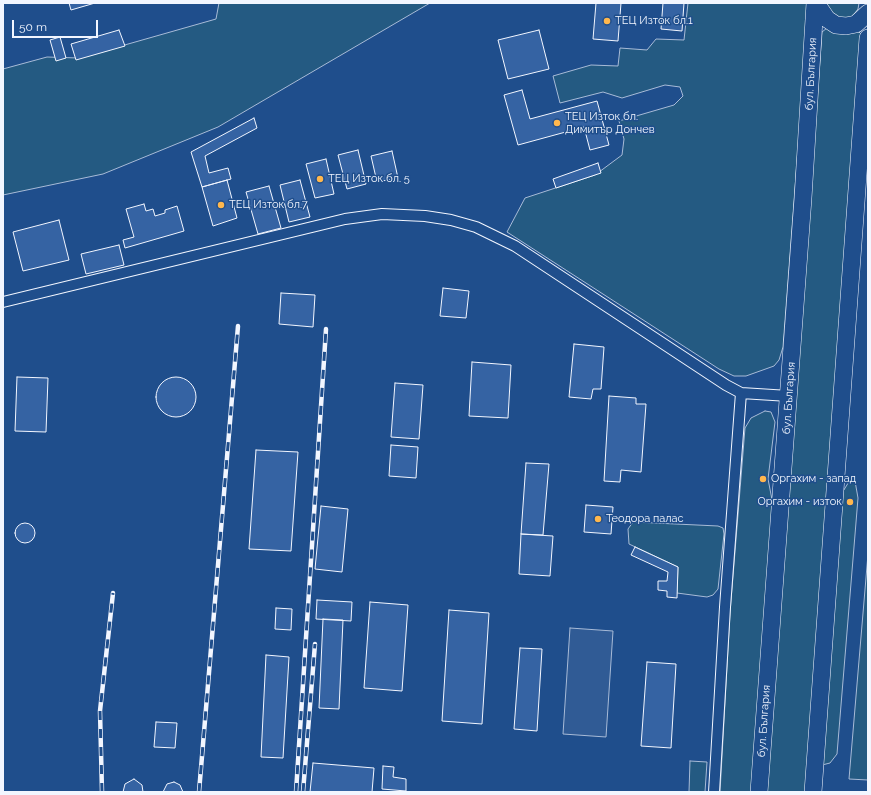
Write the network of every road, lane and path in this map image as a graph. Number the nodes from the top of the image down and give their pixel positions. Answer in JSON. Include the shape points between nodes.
{"nodes":[{"id":1,"x":815,"y":3,"type":"edge"},
{"id":2,"x":868,"y":13,"type":"edge"},
{"id":3,"x":868,"y":38,"type":"edge"},
{"id":4,"x":3,"y":302,"type":"edge"},
{"id":5,"x":741,"y":393,"type":"junction"},
{"id":6,"x":789,"y":396,"type":"junction"},
{"id":7,"x":714,"y":792,"type":"edge"},
{"id":8,"x":759,"y":792,"type":"edge"},
{"id":9,"x":813,"y":792,"type":"edge"}],
"edges":[{"from":1,"to":2,"type":"highway","via":[[827,19],[836,25],[856,24]]},
{"from":1,"to":6,"type":"highway","name":"бул. България"},
{"from":3,"to":9,"type":"highway"},
{"from":4,"to":5,"type":"street","via":[[345,219],[382,214],[425,216],[476,227],[515,246]]},
{"from":5,"to":6,"type":"street"},
{"from":5,"to":7,"type":"street"},
{"from":6,"to":8,"type":"highway","name":"бул. България"}]}
